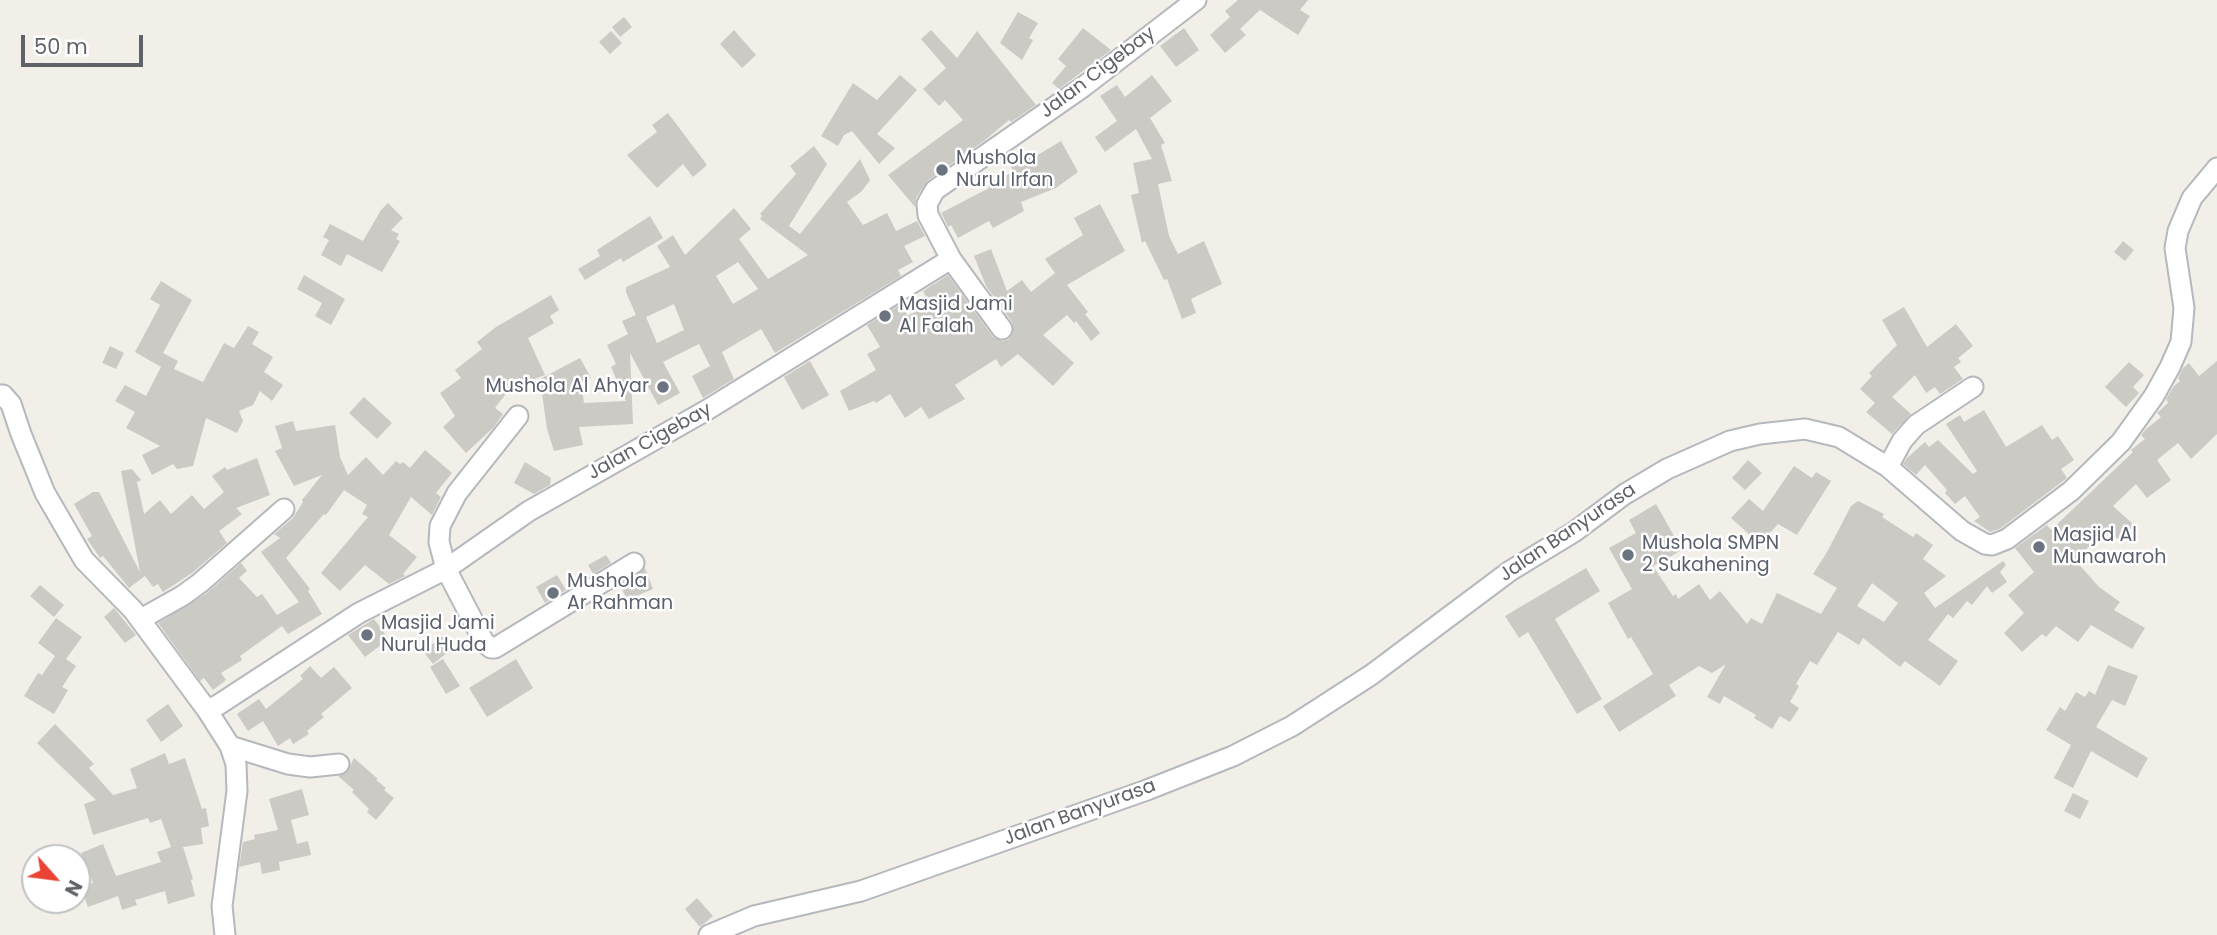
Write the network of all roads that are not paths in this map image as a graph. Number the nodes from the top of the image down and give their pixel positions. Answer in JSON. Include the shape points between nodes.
{"nodes":[{"id":1,"x":1196,"y":0,"type":"edge"},
{"id":2,"x":2217,"y":168,"type":"edge"},
{"id":3,"x":951,"y":259,"type":"junction"},
{"id":4,"x":1002,"y":329,"type":"dead end"},
{"id":5,"x":1973,"y":387,"type":"dead end"},
{"id":6,"x":0,"y":395,"type":"edge"},
{"id":7,"x":519,"y":416,"type":"dead end"},
{"id":8,"x":1888,"y":467,"type":"junction"},
{"id":9,"x":284,"y":509,"type":"dead end"},
{"id":10,"x":634,"y":563,"type":"dead end"},
{"id":11,"x":446,"y":569,"type":"junction"},
{"id":12,"x":141,"y":619,"type":"junction"},
{"id":13,"x":207,"y":710,"type":"junction"},
{"id":14,"x":230,"y":746,"type":"junction"},
{"id":15,"x":339,"y":764,"type":"dead end"},
{"id":16,"x":225,"y":935,"type":"edge"},
{"id":17,"x":709,"y":935,"type":"edge"}],
"edges":[{"from":1,"to":3,"type":"street","name":"Jalan Cigebay","via":[[1083,87],[935,190],[927,204],[928,215]]},
{"from":2,"to":8,"type":"street","name":"Jalan Banyurasa","via":[[2192,198],[2178,231],[2175,248],[2184,308],[2181,342],[2170,367],[2121,442],[2071,491],[2007,539],[1992,545],[1962,531]]},
{"from":3,"to":4,"type":"street"},
{"from":3,"to":11,"type":"street","name":"Jalan Cigebay","via":[[707,410],[529,511]]},
{"from":5,"to":8,"type":"street","via":[[1916,425]]},
{"from":6,"to":12,"type":"street","via":[[11,404],[45,493],[84,560]]},
{"from":7,"to":11,"type":"street","via":[[446,512],[439,542]]},
{"from":8,"to":17,"type":"street","name":"Jalan Banyurasa","via":[[1824,432],[1784,430],[1730,441],[1667,469],[1626,494],[1510,571],[1371,675],[1292,726],[1233,756],[861,891],[754,916]]},
{"from":9,"to":12,"type":"street","via":[[200,583]]},
{"from":10,"to":11,"type":"street","via":[[493,649],[481,638]]},
{"from":11,"to":13,"type":"street","name":"Jalan Cigebay","via":[[359,613]]},
{"from":12,"to":13,"type":"street"},
{"from":13,"to":14,"type":"street"},
{"from":14,"to":15,"type":"street","via":[[288,764]]},
{"from":14,"to":16,"type":"street","via":[[237,791],[222,906]]}]}
